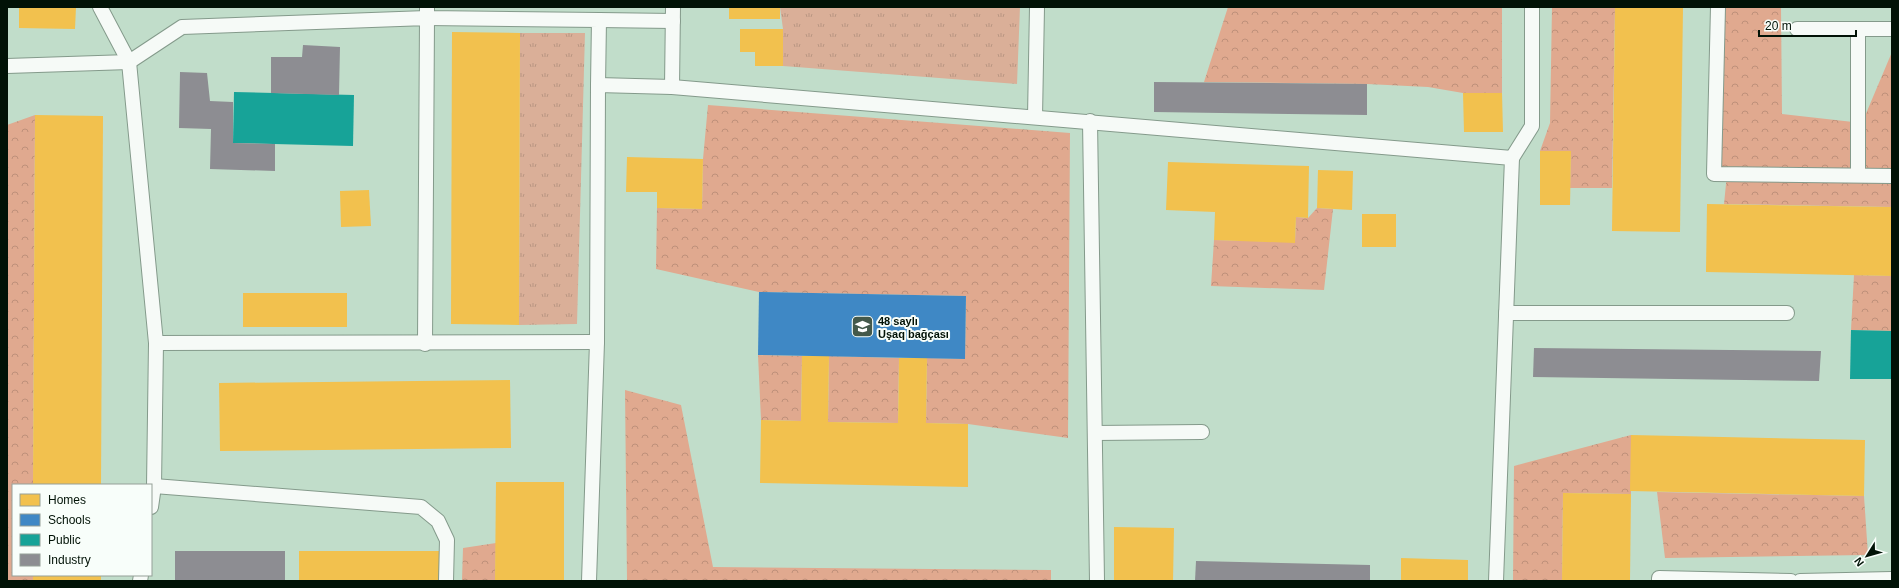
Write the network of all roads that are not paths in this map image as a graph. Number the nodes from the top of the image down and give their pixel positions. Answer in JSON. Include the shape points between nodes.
{"nodes":[{"id":1,"x":100,"y":7,"type":"edge"},
{"id":2,"x":673,"y":7,"type":"edge"},
{"id":3,"x":1037,"y":7,"type":"edge"},
{"id":4,"x":1532,"y":7,"type":"edge"},
{"id":5,"x":1718,"y":7,"type":"edge"},
{"id":6,"x":427,"y":12,"type":"edge"},
{"id":7,"x":599,"y":20,"type":"junction"},
{"id":8,"x":673,"y":21,"type":"junction"},
{"id":9,"x":1797,"y":29,"type":"dead end"},
{"id":10,"x":1858,"y":29,"type":"junction"},
{"id":11,"x":1892,"y":29,"type":"edge"},
{"id":12,"x":129,"y":62,"type":"junction"},
{"id":13,"x":7,"y":66,"type":"edge"},
{"id":14,"x":598,"y":85,"type":"junction"},
{"id":15,"x":672,"y":87,"type":"junction"},
{"id":16,"x":1035,"y":117,"type":"junction"},
{"id":17,"x":1090,"y":122,"type":"junction"},
{"id":18,"x":1512,"y":158,"type":"junction"},
{"id":19,"x":1858,"y":175,"type":"junction"},
{"id":20,"x":1892,"y":176,"type":"edge"},
{"id":21,"x":1506,"y":313,"type":"junction"},
{"id":22,"x":1787,"y":313,"type":"dead end"},
{"id":23,"x":597,"y":342,"type":"junction"},
{"id":24,"x":156,"y":343,"type":"junction"},
{"id":25,"x":425,"y":344,"type":"junction"},
{"id":26,"x":1202,"y":432,"type":"dead end"},
{"id":27,"x":1095,"y":433,"type":"junction"},
{"id":28,"x":154,"y":486,"type":"junction"},
{"id":29,"x":152,"y":500,"type":"edge"},
{"id":30,"x":1892,"y":579,"type":"edge"},
{"id":31,"x":446,"y":581,"type":"edge"},
{"id":32,"x":589,"y":581,"type":"edge"},
{"id":33,"x":1097,"y":581,"type":"edge"},
{"id":34,"x":1496,"y":581,"type":"edge"},
{"id":35,"x":1659,"y":581,"type":"edge"},
{"id":36,"x":1791,"y":581,"type":"edge"},
{"id":37,"x":1800,"y":581,"type":"edge"}],
"edges":[{"from":1,"to":12,"type":"lane"},
{"from":2,"to":8,"type":"lane"},
{"from":3,"to":16,"type":"lane"},
{"from":4,"to":18,"type":"lane","via":[[1532,126]]},
{"from":5,"to":19,"type":"lane","via":[[1714,174]]},
{"from":6,"to":7,"type":"lane"},
{"from":6,"to":12,"type":"lane","via":[[182,27]]},
{"from":6,"to":25,"type":"lane"},
{"from":7,"to":8,"type":"lane"},
{"from":7,"to":14,"type":"lane"},
{"from":8,"to":15,"type":"lane"},
{"from":9,"to":10,"type":"lane"},
{"from":10,"to":11,"type":"lane"},
{"from":10,"to":19,"type":"lane"},
{"from":12,"to":13,"type":"lane"},
{"from":12,"to":24,"type":"lane"},
{"from":14,"to":15,"type":"lane"},
{"from":14,"to":23,"type":"lane"},
{"from":15,"to":16,"type":"lane"},
{"from":16,"to":17,"type":"lane"},
{"from":17,"to":18,"type":"lane"},
{"from":17,"to":27,"type":"lane"},
{"from":18,"to":21,"type":"lane"},
{"from":19,"to":20,"type":"lane"},
{"from":21,"to":22,"type":"lane"},
{"from":21,"to":34,"type":"lane"},
{"from":23,"to":25,"type":"lane"},
{"from":23,"to":32,"type":"lane"},
{"from":24,"to":25,"type":"lane"},
{"from":24,"to":28,"type":"lane"},
{"from":26,"to":27,"type":"lane"},
{"from":27,"to":33,"type":"lane"},
{"from":28,"to":29,"type":"lane"},
{"from":28,"to":31,"type":"lane","via":[[421,507],[438,521],[447,540]]},
{"from":30,"to":37,"type":"lane"},
{"from":35,"to":36,"type":"lane","via":[[1659,578]]}]}
